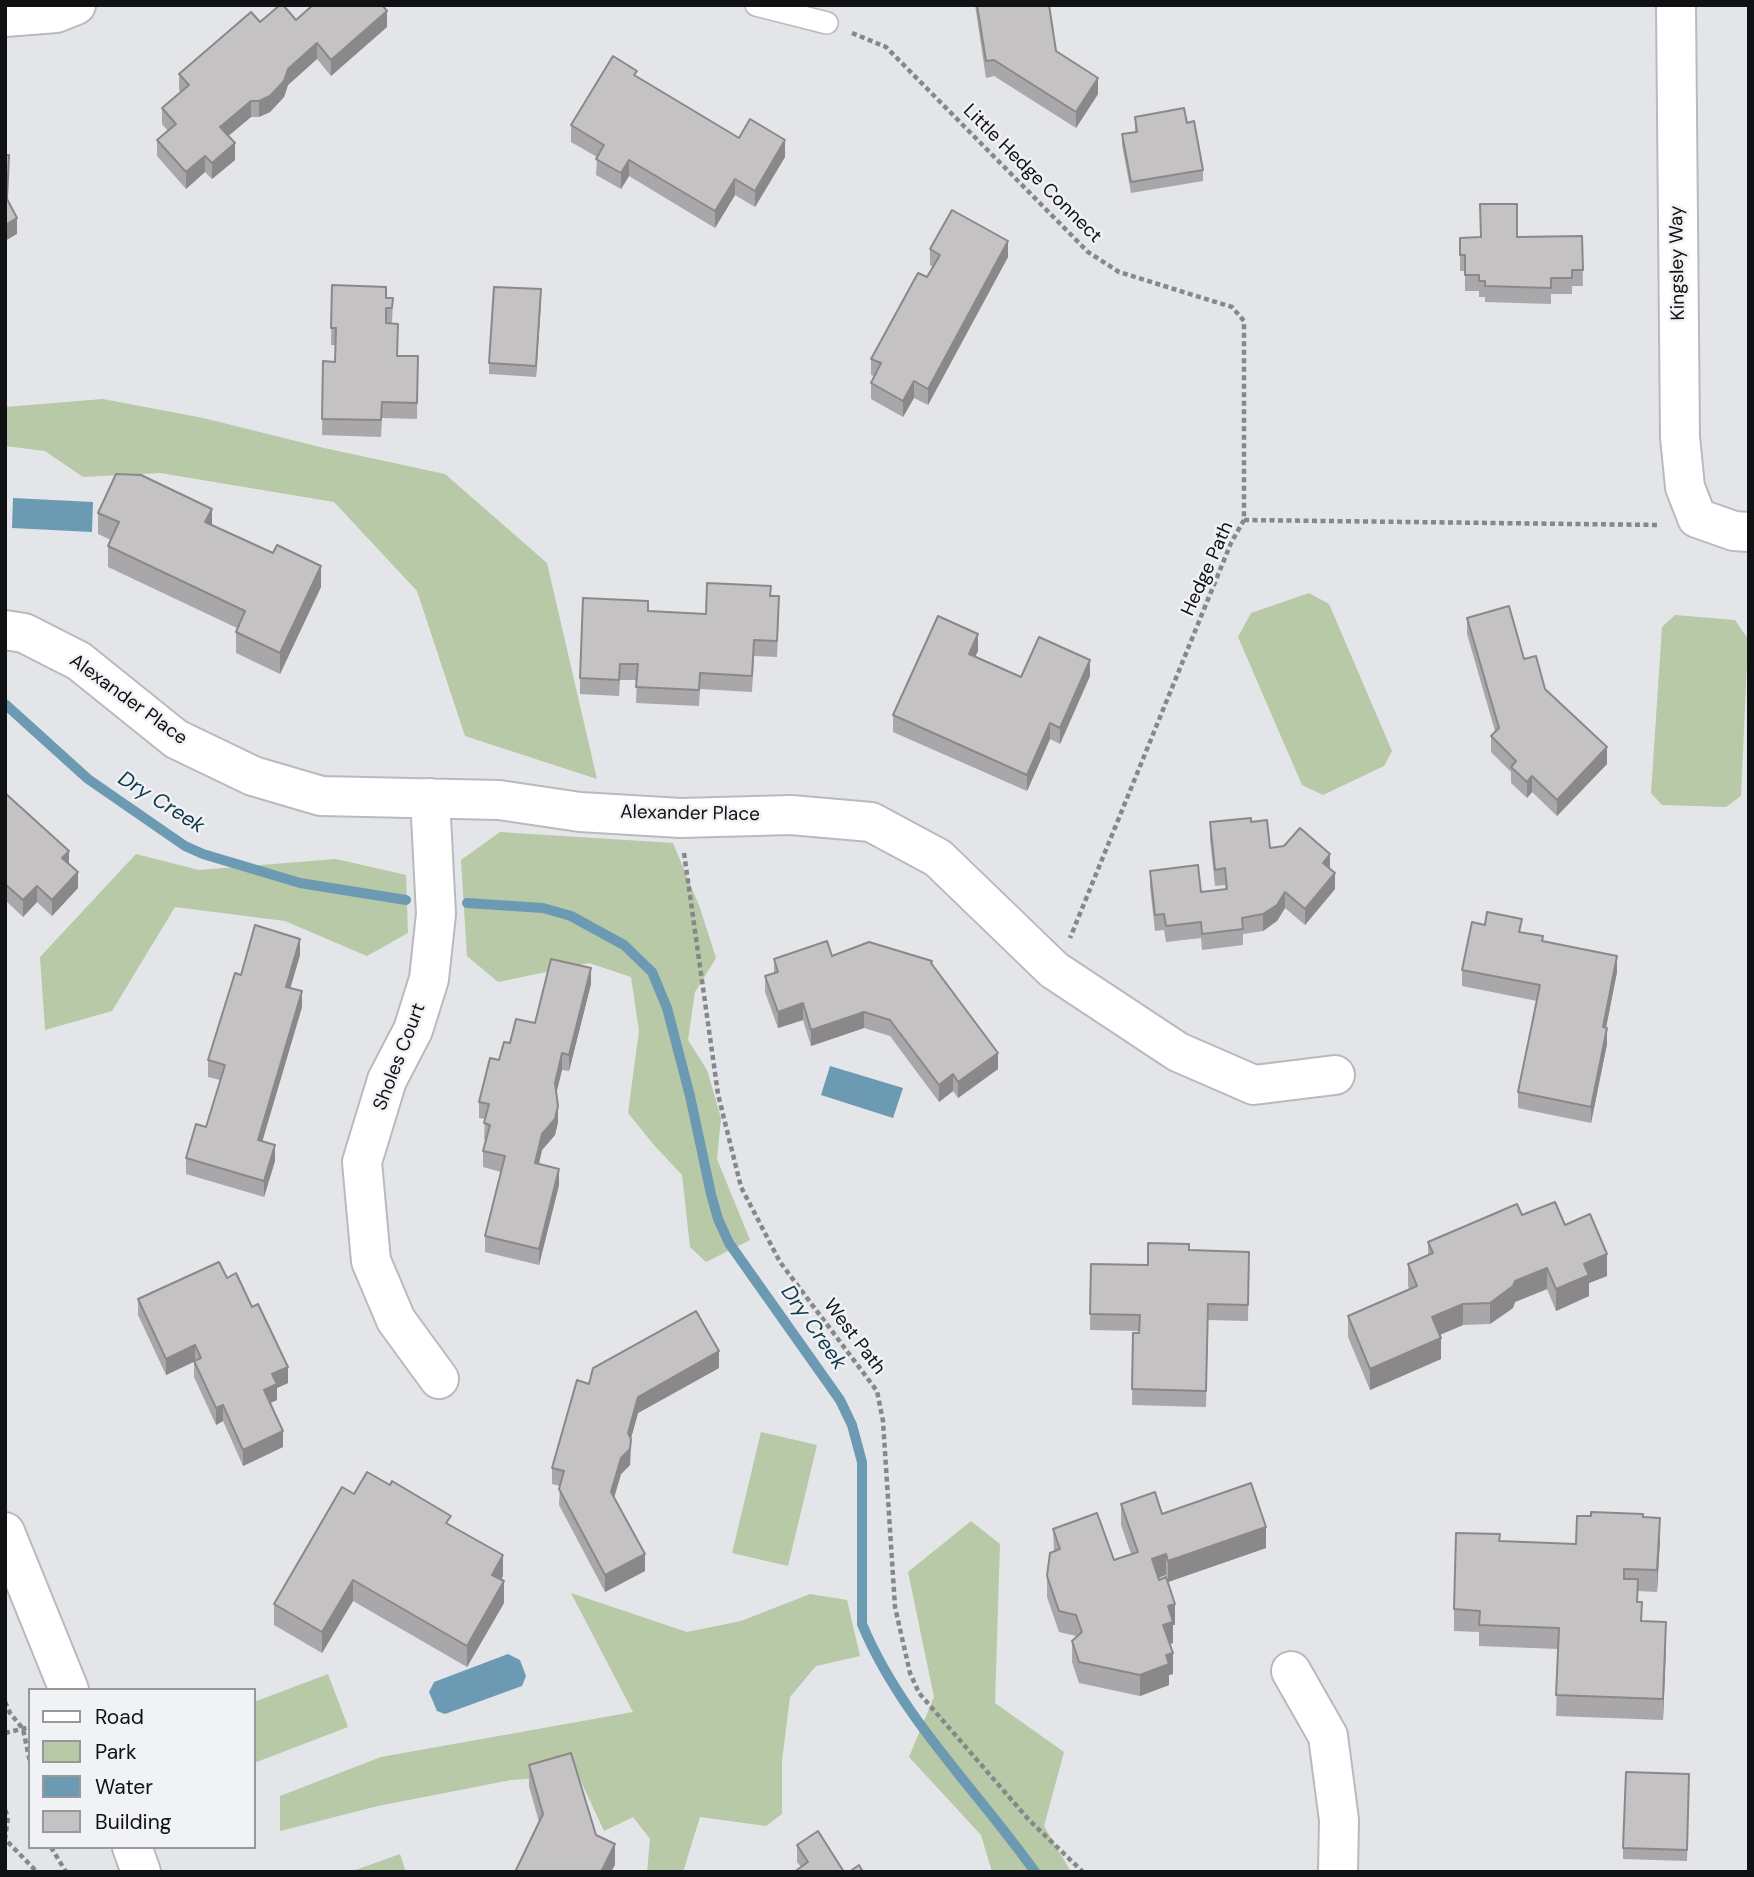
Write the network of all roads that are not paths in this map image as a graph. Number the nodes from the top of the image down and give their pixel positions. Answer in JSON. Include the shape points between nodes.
{"nodes":[{"id":1,"x":76,"y":5,"type":"edge"},
{"id":2,"x":756,"y":5,"type":"edge"},
{"id":3,"x":1676,"y":5,"type":"edge"},
{"id":4,"x":5,"y":17,"type":"edge"},
{"id":5,"x":827,"y":23,"type":"road end"},
{"id":6,"x":1749,"y":532,"type":"edge"},
{"id":7,"x":5,"y":630,"type":"edge"},
{"id":8,"x":430,"y":799,"type":"junction"},
{"id":9,"x":1335,"y":1075,"type":"dead end"},
{"id":10,"x":439,"y":1379,"type":"dead end"},
{"id":11,"x":5,"y":1532,"type":"edge"},
{"id":12,"x":1291,"y":1671,"type":"dead end"},
{"id":13,"x":68,"y":1688,"type":"edge"},
{"id":14,"x":133,"y":1849,"type":"edge"},
{"id":15,"x":141,"y":1872,"type":"edge"},
{"id":16,"x":1338,"y":1872,"type":"edge"}],
"edges":[{"from":1,"to":4,"type":"street","via":[[57,13]]},
{"from":2,"to":5,"type":"lane"},
{"from":3,"to":6,"type":"street","name":"Kingsley Way","via":[[1680,436],[1685,486],[1697,518]]},
{"from":7,"to":8,"type":"street","name":"Alexander Place","via":[[24,633],[79,661],[176,739],[253,776],[321,796]]},
{"from":8,"to":9,"type":"street","name":"Alexander Place","via":[[499,800],[580,812],[681,818],[790,815],[871,822],[938,858],[1054,970],[1178,1052],[1254,1085]]},
{"from":8,"to":10,"type":"street","name":"Sholes Court","via":[[436,914],[429,979],[414,1030],[387,1080],[362,1162],[371,1261],[396,1320]]},
{"from":11,"to":13,"type":"street"},
{"from":12,"to":16,"type":"street","via":[[1328,1736],[1339,1820]]},
{"from":14,"to":15,"type":"street"}]}
